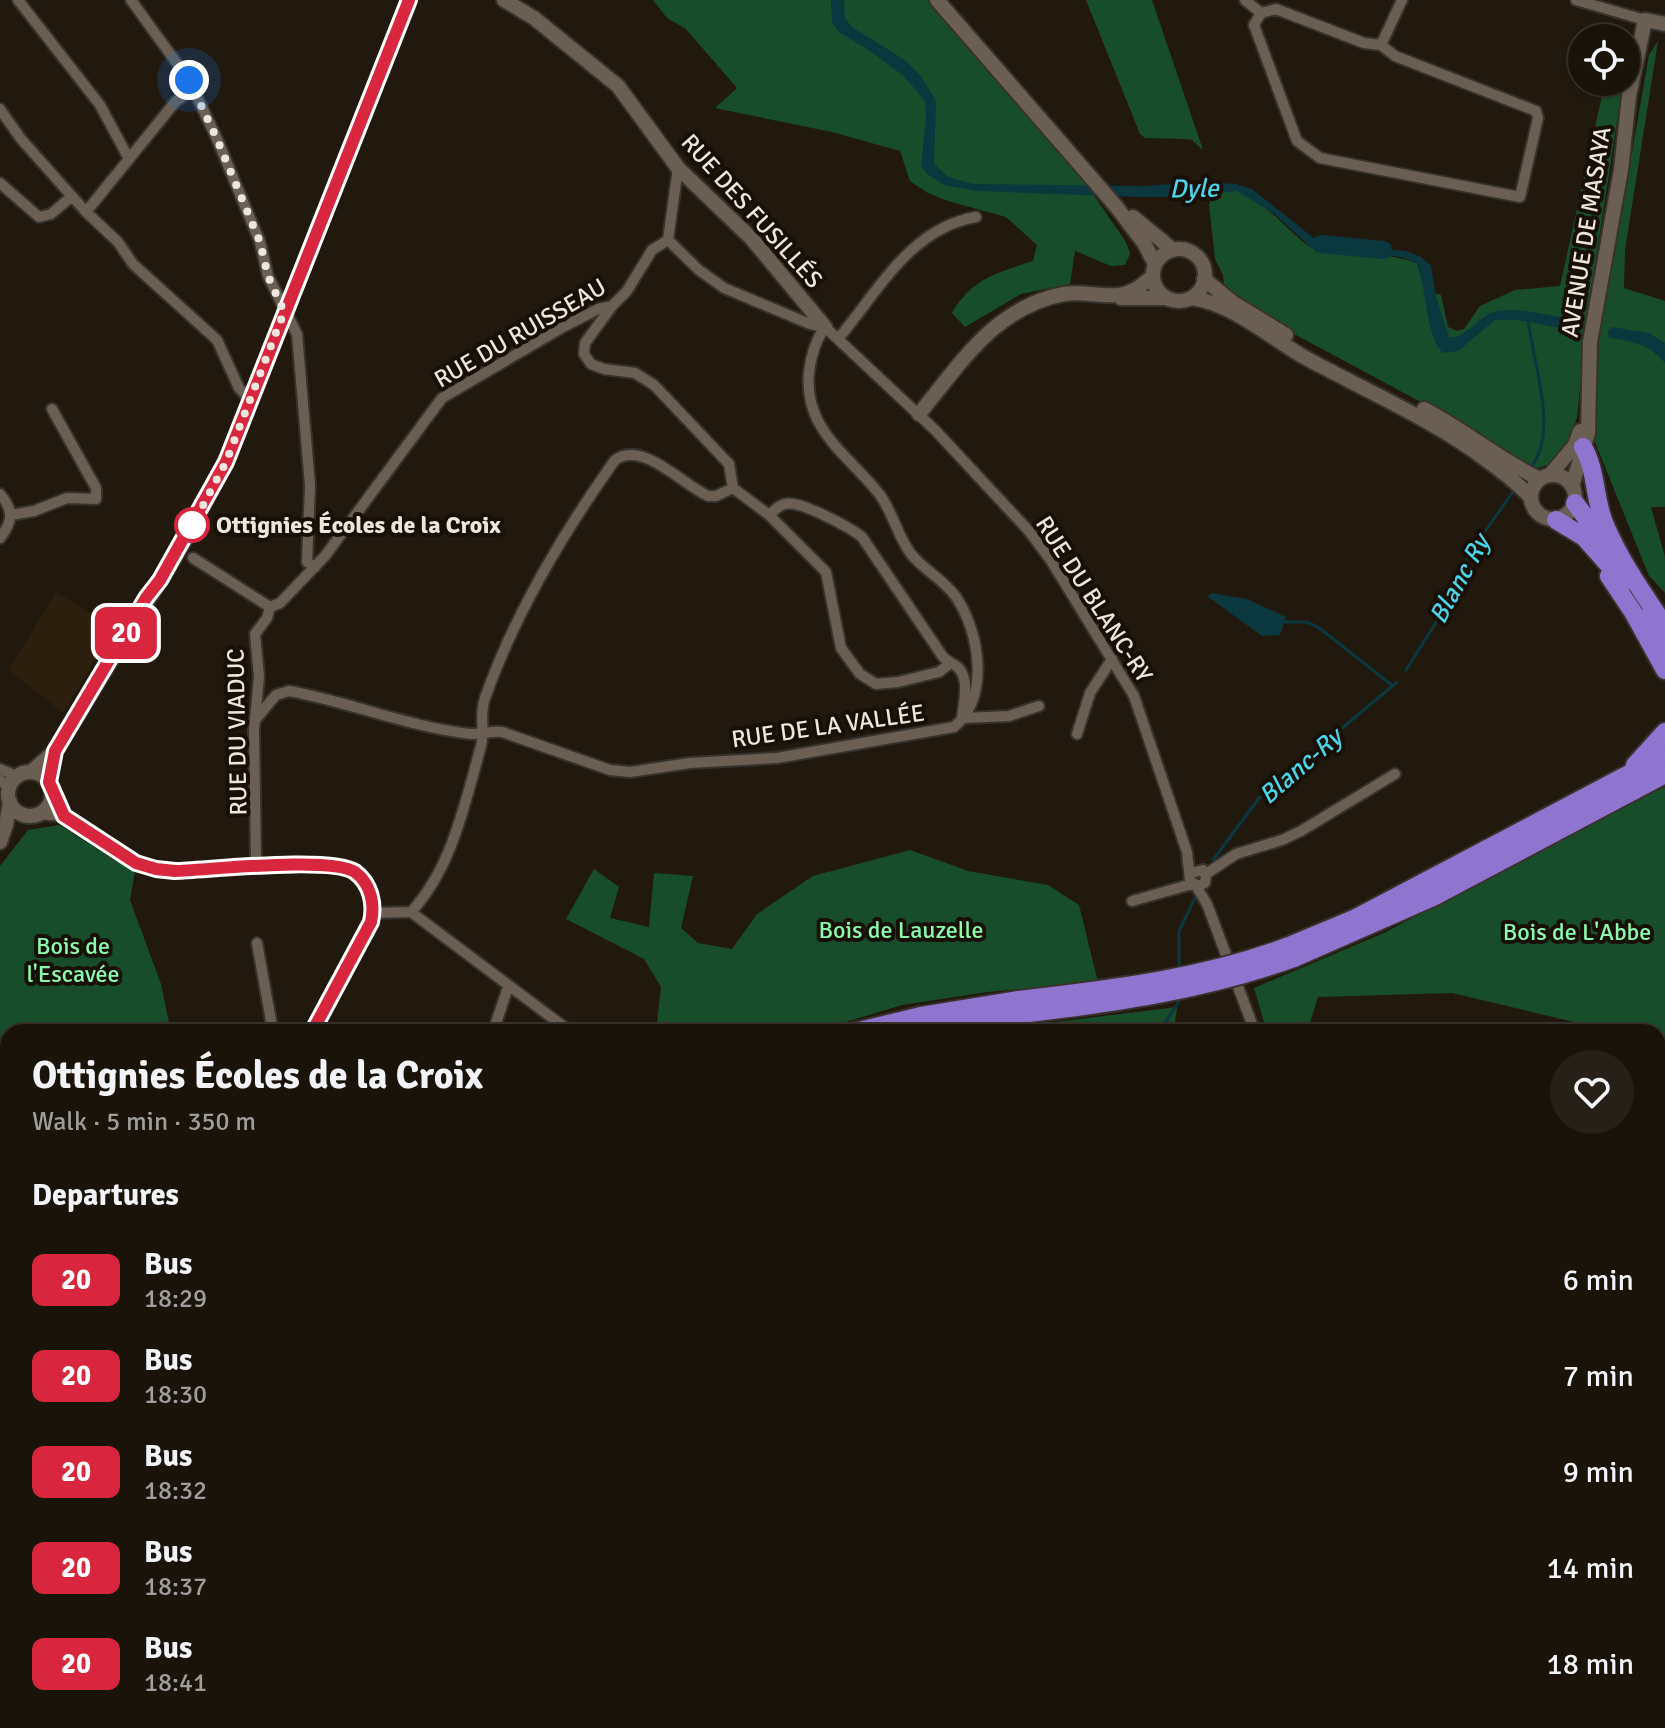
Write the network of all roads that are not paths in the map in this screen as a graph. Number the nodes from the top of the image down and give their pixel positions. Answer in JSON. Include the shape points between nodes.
{"nodes":[{"id":1,"x":18,"y":0,"type":"edge"},
{"id":2,"x":131,"y":0,"type":"edge"},
{"id":3,"x":409,"y":0,"type":"edge"},
{"id":4,"x":504,"y":0,"type":"edge"},
{"id":5,"x":937,"y":0,"type":"edge"},
{"id":6,"x":1245,"y":0,"type":"edge"},
{"id":7,"x":1402,"y":0,"type":"edge"},
{"id":8,"x":1576,"y":0,"type":"edge"},
{"id":9,"x":1261,"y":13,"type":"junction"},
{"id":10,"x":1645,"y":20,"type":"junction"},
{"id":11,"x":1665,"y":24,"type":"edge"},
{"id":12,"x":1381,"y":45,"type":"junction"},
{"id":13,"x":194,"y":89,"type":"junction"},
{"id":14,"x":0,"y":109,"type":"edge"},
{"id":15,"x":129,"y":159,"type":"junction"},
{"id":16,"x":678,"y":168,"type":"junction"},
{"id":17,"x":0,"y":183,"type":"edge"},
{"id":18,"x":71,"y":197,"type":"junction"},
{"id":19,"x":1115,"y":205,"type":"junction"},
{"id":20,"x":86,"y":212,"type":"junction"},
{"id":21,"x":976,"y":217,"type":"dead end"},
{"id":22,"x":668,"y":240,"type":"junction"},
{"id":23,"x":1173,"y":250,"type":"junction"},
{"id":24,"x":1154,"y":270,"type":"junction"},
{"id":25,"x":1204,"y":279,"type":"junction"},
{"id":26,"x":1110,"y":294,"type":"junction"},
{"id":27,"x":1165,"y":298,"type":"junction"},
{"id":28,"x":1192,"y":298,"type":"junction"},
{"id":29,"x":612,"y":306,"type":"junction"},
{"id":30,"x":284,"y":312,"type":"junction"},
{"id":31,"x":825,"y":327,"type":"junction"},
{"id":32,"x":838,"y":339,"type":"junction"},
{"id":33,"x":251,"y":400,"type":"junction"},
{"id":34,"x":1587,"y":404,"type":"junction"},
{"id":35,"x":52,"y":409,"type":"dead end"},
{"id":36,"x":919,"y":414,"type":"junction"},
{"id":37,"x":1583,"y":447,"type":"junction"},
{"id":38,"x":1545,"y":477,"type":"junction"},
{"id":39,"x":733,"y":488,"type":"junction"},
{"id":40,"x":0,"y":494,"type":"edge"},
{"id":41,"x":1573,"y":494,"type":"junction"},
{"id":42,"x":1531,"y":498,"type":"junction"},
{"id":43,"x":11,"y":515,"type":"junction"},
{"id":44,"x":769,"y":515,"type":"junction"},
{"id":45,"x":1556,"y":520,"type":"junction"},
{"id":46,"x":0,"y":538,"type":"edge"},
{"id":47,"x":1600,"y":555,"type":"junction"},
{"id":48,"x":193,"y":558,"type":"dead end"},
{"id":49,"x":1622,"y":563,"type":"junction"},
{"id":50,"x":315,"y":567,"type":"junction"},
{"id":51,"x":1665,"y":603,"type":"edge"},
{"id":52,"x":270,"y":607,"type":"junction"},
{"id":53,"x":1665,"y":626,"type":"edge"},
{"id":54,"x":1665,"y":645,"type":"edge"},
{"id":55,"x":1112,"y":659,"type":"junction"},
{"id":56,"x":951,"y":663,"type":"junction"},
{"id":57,"x":1665,"y":670,"type":"edge"},
{"id":58,"x":1039,"y":706,"type":"dead end"},
{"id":59,"x":963,"y":719,"type":"junction"},
{"id":60,"x":255,"y":720,"type":"junction"},
{"id":61,"x":484,"y":731,"type":"junction"},
{"id":62,"x":1665,"y":732,"type":"edge"},
{"id":63,"x":1077,"y":734,"type":"dead end"},
{"id":64,"x":55,"y":751,"type":"junction"},
{"id":65,"x":1665,"y":755,"type":"edge"},
{"id":66,"x":0,"y":769,"type":"edge"},
{"id":67,"x":1395,"y":774,"type":"dead end"},
{"id":68,"x":1630,"y":774,"type":"junction"},
{"id":69,"x":1665,"y":774,"type":"edge"},
{"id":70,"x":14,"y":784,"type":"edge"},
{"id":71,"x":50,"y":788,"type":"junction"},
{"id":72,"x":33,"y":815,"type":"junction"},
{"id":73,"x":64,"y":816,"type":"junction"},
{"id":74,"x":0,"y":842,"type":"edge"},
{"id":75,"x":256,"y":861,"type":"dead end"},
{"id":76,"x":1198,"y":878,"type":"junction"},
{"id":77,"x":1132,"y":901,"type":"dead end"},
{"id":78,"x":411,"y":912,"type":"junction"},
{"id":79,"x":373,"y":913,"type":"junction"},
{"id":80,"x":257,"y":943,"type":"dead end"},
{"id":81,"x":1292,"y":952,"type":"junction"},
{"id":82,"x":508,"y":987,"type":"junction"},
{"id":83,"x":1020,"y":1007,"type":"junction"},
{"id":84,"x":272,"y":1024,"type":"edge"},
{"id":85,"x":317,"y":1024,"type":"edge"},
{"id":86,"x":496,"y":1024,"type":"edge"},
{"id":87,"x":560,"y":1024,"type":"edge"},
{"id":88,"x":888,"y":1024,"type":"edge"},
{"id":89,"x":946,"y":1024,"type":"edge"},
{"id":90,"x":1252,"y":1024,"type":"edge"}],
"edges":[{"from":1,"to":15,"type":"street","via":[[100,105]]},
{"from":2,"to":13,"type":"street"},
{"from":3,"to":30,"type":"main road"},
{"from":4,"to":16,"type":"main road","name":"RUE DES FUSILLÉS","via":[[618,86]]},
{"from":5,"to":19,"type":"main road"},
{"from":6,"to":9,"type":"street"},
{"from":7,"to":12,"type":"street"},
{"from":8,"to":10,"type":"street"},
{"from":9,"to":12,"type":"street","via":[[1276,9]]},
{"from":9,"to":12,"type":"street","via":[[1254,25],[1297,141],[1306,150],[1320,158],[1520,197],[1536,111],[1395,56]]},
{"from":10,"to":11,"type":"main road"},
{"from":10,"to":34,"type":"main road","name":"AVENUE DE MASAYA","via":[[1590,342]]},
{"from":13,"to":15,"type":"street","via":[[176,101]]},
{"from":13,"to":30,"type":"street"},
{"from":14,"to":18,"type":"street"},
{"from":15,"to":20,"type":"street"},
{"from":16,"to":22,"type":"street"},
{"from":16,"to":31,"type":"main road","name":"RUE DES FUSILLÉS","via":[[752,239]]},
{"from":17,"to":18,"type":"street","via":[[39,217]]},
{"from":18,"to":20,"type":"street"},
{"from":19,"to":23,"type":"main road"},
{"from":19,"to":24,"type":"main road","via":[[1144,243]]},
{"from":20,"to":33,"type":"street","via":[[133,264],[217,340],[239,388]]},
{"from":21,"to":32,"type":"street","via":[[910,249]]},
{"from":22,"to":29,"type":"street","name":"RUE DU RUISSEAU","via":[[652,250]]},
{"from":22,"to":31,"type":"street","name":"RUE DU BLANC-RY","via":[[724,288]]},
{"from":23,"to":24,"type":"main road","via":[[1163,254]]},
{"from":23,"to":25,"type":"main road","via":[[1198,257]]},
{"from":24,"to":26,"type":"main road","via":[[1132,292]]},
{"from":24,"to":27,"type":"main road","via":[[1155,287]]},
{"from":25,"to":28,"type":"main road"},
{"from":25,"to":38,"type":"main road","via":[[1307,347],[1446,420],[1508,463]]},
{"from":26,"to":27,"type":"main road"},
{"from":26,"to":36,"type":"main road","via":[[1063,294],[1007,317],[978,342]]},
{"from":27,"to":28,"type":"main road"},
{"from":28,"to":42,"type":"main road","via":[[1212,302],[1441,429]]},
{"from":29,"to":39,"type":"street","via":[[585,343],[587,360],[600,369],[630,371],[651,382],[729,464]]},
{"from":29,"to":50,"type":"street","name":"RUE DU RUISSEAU","via":[[563,327],[442,398]]},
{"from":30,"to":33,"type":"main road"},
{"from":30,"to":50,"type":"street","via":[[297,334],[310,485],[307,562]]},
{"from":31,"to":32,"type":"street","name":"RUE DU BLANC-RY"},
{"from":31,"to":59,"type":"street","via":[[814,347],[809,375],[814,416],[884,502],[912,555],[951,591],[967,615],[977,658],[974,691]]},
{"from":32,"to":36,"type":"street","name":"RUE DU BLANC-RY"},
{"from":33,"to":64,"type":"main road","via":[[190,530]]},
{"from":34,"to":37,"type":"main road","name":"AVENUE DE MASAYA"},
{"from":34,"to":38,"type":"main road","name":"AVENUE DE MASAYA","via":[[1575,445]]},
{"from":35,"to":43,"type":"street","via":[[96,488],[96,499],[67,498]]},
{"from":36,"to":55,"type":"street","name":"RUE DU BLANC-RY","via":[[1037,540]]},
{"from":37,"to":41,"type":"main road","name":"AVENUE DE MASAYA"},
{"from":37,"to":49,"type":"highway"},
{"from":38,"to":41,"type":"main road","via":[[1563,477]]},
{"from":38,"to":42,"type":"main road","via":[[1535,484]]},
{"from":39,"to":44,"type":"street"},
{"from":39,"to":61,"type":"street","via":[[708,496],[641,454],[623,455],[527,600],[488,692],[480,722]]},
{"from":40,"to":43,"type":"street"},
{"from":41,"to":45,"type":"main road","via":[[1564,517]]},
{"from":41,"to":49,"type":"highway"},
{"from":42,"to":45,"type":"main road","via":[[1541,517]]},
{"from":43,"to":46,"type":"street"},
{"from":44,"to":56,"type":"street","via":[[781,504],[795,504],[862,537]]},
{"from":44,"to":56,"type":"street","via":[[826,572],[841,648],[860,674],[876,684],[898,682],[939,672]]},
{"from":45,"to":47,"type":"highway","via":[[1584,537]]},
{"from":47,"to":54,"type":"highway","via":[[1637,598]]},
{"from":47,"to":57,"type":"highway"},
{"from":48,"to":52,"type":"street"},
{"from":49,"to":51,"type":"highway"},
{"from":49,"to":53,"type":"highway"},
{"from":50,"to":52,"type":"street","name":"RUE DU RUISSEAU"},
{"from":52,"to":60,"type":"street","name":"RUE DU VIADUC","via":[[255,634]]},
{"from":55,"to":63,"type":"street","via":[[1090,693]]},
{"from":55,"to":76,"type":"street","name":"RUE DU BLANC-RY","via":[[1136,701]]},
{"from":56,"to":59,"type":"street","via":[[964,675]]},
{"from":58,"to":59,"type":"street","name":"RUE DE LA VALLÉE","via":[[1009,716]]},
{"from":59,"to":61,"type":"street","name":"RUE DE LA VALLÉE","via":[[948,729],[786,757],[684,763],[625,773],[509,734]]},
{"from":60,"to":61,"type":"street","name":"RUE DE LA VALLÉE","via":[[276,695],[289,691],[420,724],[472,734]]},
{"from":60,"to":75,"type":"street","name":"RUE DU VIADUC"},
{"from":61,"to":78,"type":"street","via":[[446,858]]},
{"from":62,"to":68,"type":"highway"},
{"from":64,"to":70,"type":"main road"},
{"from":64,"to":71,"type":"main road"},
{"from":65,"to":68,"type":"highway"},
{"from":66,"to":70,"type":"street"},
{"from":67,"to":76,"type":"street","via":[[1309,827],[1236,854]]},
{"from":68,"to":81,"type":"highway"},
{"from":69,"to":81,"type":"highway","via":[[1433,897],[1362,930]]},
{"from":70,"to":71,"type":"main road","via":[[44,777]]},
{"from":70,"to":72,"type":"main road","via":[[22,814]]},
{"from":70,"to":74,"type":"main road"},
{"from":71,"to":72,"type":"main road","via":[[48,807]]},
{"from":71,"to":73,"type":"street"},
{"from":72,"to":73,"type":"street"},
{"from":72,"to":74,"type":"main road"},
{"from":73,"to":79,"type":"street","via":[[130,859],[156,869],[342,867],[355,872],[369,890]]},
{"from":76,"to":77,"type":"street"},
{"from":76,"to":90,"type":"street","name":"RUE DU BLANC-RY"},
{"from":78,"to":79,"type":"street"},
{"from":78,"to":82,"type":"street"},
{"from":79,"to":85,"type":"street"},
{"from":80,"to":84,"type":"street"},
{"from":81,"to":83,"type":"highway","bridge":true,"via":[[1212,984],[1166,994]]},
{"from":82,"to":86,"type":"street"},
{"from":82,"to":87,"type":"street"},
{"from":83,"to":88,"type":"highway"},
{"from":83,"to":89,"type":"highway"}]}
